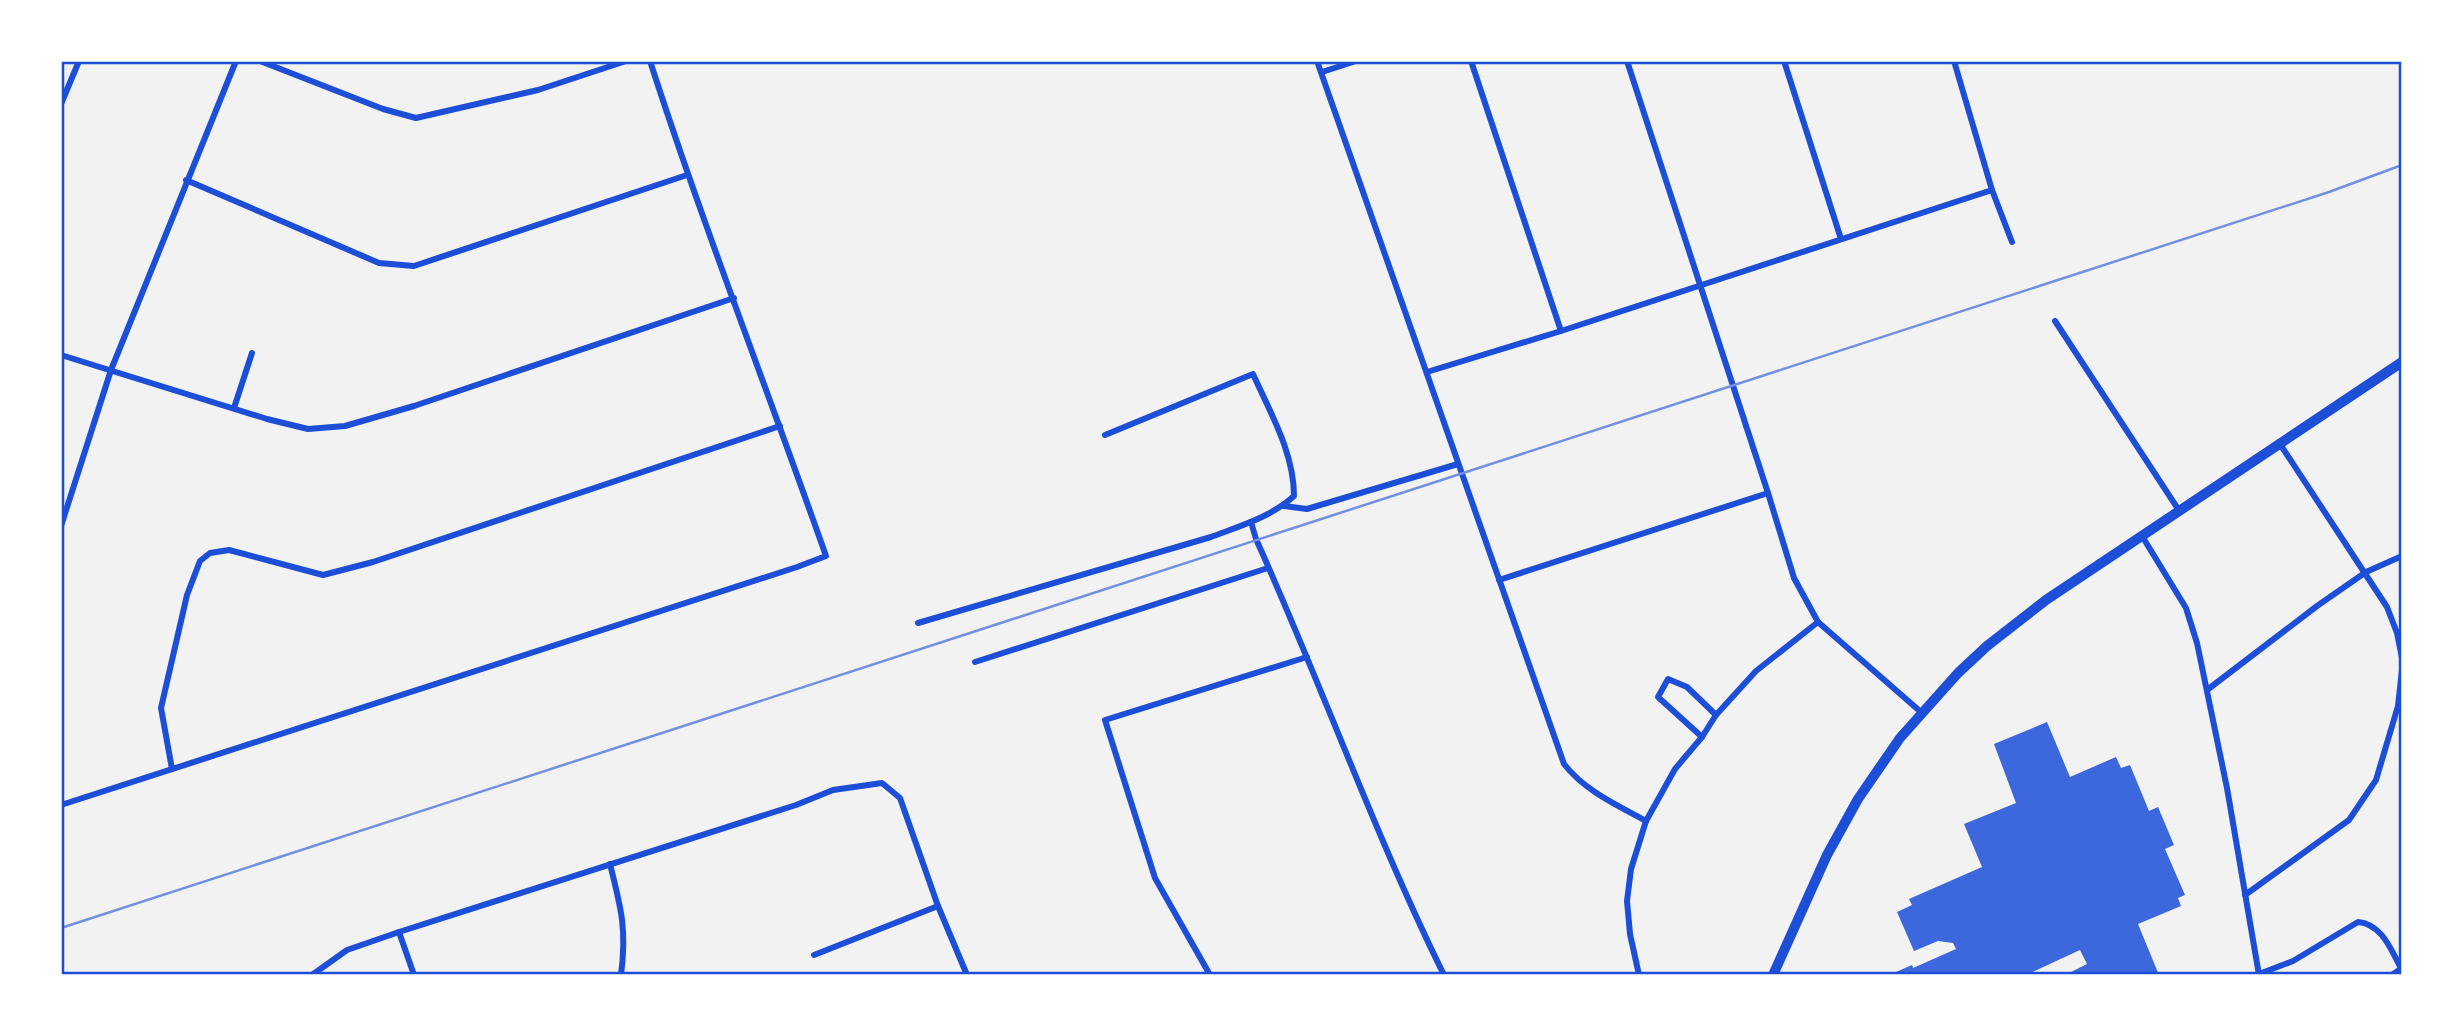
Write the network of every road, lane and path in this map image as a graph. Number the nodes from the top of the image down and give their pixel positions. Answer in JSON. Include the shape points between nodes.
{"nodes":[{"id":1,"x":79,"y":61,"type":"edge"},
{"id":2,"x":236,"y":61,"type":"edge"},
{"id":3,"x":260,"y":61,"type":"edge"},
{"id":4,"x":626,"y":61,"type":"edge"},
{"id":5,"x":650,"y":61,"type":"edge"},
{"id":6,"x":1317,"y":61,"type":"edge"},
{"id":7,"x":1356,"y":61,"type":"edge"},
{"id":8,"x":1471,"y":61,"type":"edge"},
{"id":9,"x":1627,"y":61,"type":"edge"},
{"id":10,"x":1784,"y":61,"type":"edge"},
{"id":11,"x":1954,"y":61,"type":"edge"},
{"id":12,"x":1322,"y":72,"type":"junction"},
{"id":13,"x":61,"y":104,"type":"edge"},
{"id":14,"x":687,"y":175,"type":"junction"},
{"id":15,"x":186,"y":180,"type":"junction"},
{"id":16,"x":1992,"y":190,"type":"junction"},
{"id":17,"x":1841,"y":239,"type":"junction"},
{"id":18,"x":2012,"y":242,"type":"dead end"},
{"id":19,"x":1700,"y":285,"type":"junction"},
{"id":20,"x":734,"y":298,"type":"junction"},
{"id":21,"x":2056,"y":321,"type":"dead end"},
{"id":22,"x":1561,"y":331,"type":"junction"},
{"id":23,"x":252,"y":353,"type":"dead end"},
{"id":24,"x":61,"y":355,"type":"edge"},
{"id":25,"x":2402,"y":362,"type":"edge"},
{"id":26,"x":111,"y":370,"type":"junction"},
{"id":27,"x":1427,"y":372,"type":"junction"},
{"id":28,"x":234,"y":408,"type":"junction"},
{"id":29,"x":780,"y":426,"type":"junction"},
{"id":30,"x":1105,"y":435,"type":"dead end"},
{"id":31,"x":2280,"y":444,"type":"junction"},
{"id":32,"x":1458,"y":464,"type":"junction"},
{"id":33,"x":1768,"y":493,"type":"junction"},
{"id":34,"x":1283,"y":506,"type":"junction"},
{"id":35,"x":2180,"y":512,"type":"junction"},
{"id":36,"x":1251,"y":522,"type":"junction"},
{"id":37,"x":61,"y":526,"type":"edge"},
{"id":38,"x":2142,"y":536,"type":"junction"},
{"id":39,"x":2402,"y":556,"type":"edge"},
{"id":40,"x":1268,"y":568,"type":"junction"},
{"id":41,"x":2366,"y":572,"type":"junction"},
{"id":42,"x":1499,"y":580,"type":"junction"},
{"id":43,"x":1818,"y":622,"type":"junction"},
{"id":44,"x":918,"y":624,"type":"dead end"},
{"id":45,"x":1307,"y":657,"type":"junction"},
{"id":46,"x":2402,"y":658,"type":"edge"},
{"id":47,"x":975,"y":662,"type":"dead end"},
{"id":48,"x":2402,"y":670,"type":"edge"},
{"id":49,"x":2207,"y":690,"type":"junction"},
{"id":50,"x":1922,"y":713,"type":"junction"},
{"id":51,"x":1716,"y":715,"type":"junction"},
{"id":52,"x":1702,"y":737,"type":"junction"},
{"id":53,"x":172,"y":769,"type":"junction"},
{"id":54,"x":61,"y":805,"type":"edge"},
{"id":55,"x":1646,"y":821,"type":"junction"},
{"id":56,"x":610,"y":864,"type":"junction"},
{"id":57,"x":2245,"y":895,"type":"junction"},
{"id":58,"x":939,"y":906,"type":"junction"},
{"id":59,"x":399,"y":932,"type":"junction"},
{"id":60,"x":814,"y":955,"type":"dead end"},
{"id":61,"x":2402,"y":968,"type":"edge"},
{"id":62,"x":2259,"y":974,"type":"edge"},
{"id":63,"x":312,"y":975,"type":"edge"},
{"id":64,"x":414,"y":975,"type":"edge"},
{"id":65,"x":621,"y":975,"type":"edge"},
{"id":66,"x":967,"y":975,"type":"edge"},
{"id":67,"x":1210,"y":975,"type":"edge"},
{"id":68,"x":1444,"y":975,"type":"edge"},
{"id":69,"x":1639,"y":975,"type":"edge"},
{"id":70,"x":1773,"y":975,"type":"edge"},
{"id":71,"x":2392,"y":975,"type":"edge"}],
"edges":[{"from":1,"to":13,"type":"street"},
{"from":2,"to":15,"type":"street"},
{"from":3,"to":4,"type":"street","via":[[416,118],[538,90]]},
{"from":5,"to":14,"type":"street"},
{"from":6,"to":12,"type":"street"},
{"from":7,"to":12,"type":"street"},
{"from":8,"to":22,"type":"street"},
{"from":9,"to":19,"type":"street"},
{"from":10,"to":17,"type":"street"},
{"from":11,"to":16,"type":"street"},
{"from":12,"to":27,"type":"street"},
{"from":14,"to":15,"type":"street","via":[[414,265],[379,263]]},
{"from":14,"to":20,"type":"street"},
{"from":15,"to":26,"type":"street"},
{"from":16,"to":17,"type":"street"},
{"from":16,"to":18,"type":"street"},
{"from":17,"to":19,"type":"street"},
{"from":19,"to":22,"type":"street"},
{"from":19,"to":33,"type":"street"},
{"from":20,"to":28,"type":"street","via":[[414,407],[345,426],[308,429]]},
{"from":20,"to":29,"type":"street"},
{"from":21,"to":35,"type":"street"},
{"from":22,"to":27,"type":"street"},
{"from":23,"to":28,"type":"street"},
{"from":24,"to":26,"type":"street"},
{"from":25,"to":31,"type":"main road"},
{"from":26,"to":28,"type":"street"},
{"from":26,"to":37,"type":"street"},
{"from":27,"to":32,"type":"street"},
{"from":29,"to":53,"type":"street","via":[[323,575],[229,550],[210,552],[200,561],[187,595],[161,708]]},
{"from":29,"to":53,"type":"street","via":[[826,556]]},
{"from":30,"to":34,"type":"street","via":[[1253,374],[1294,478],[1294,496]]},
{"from":31,"to":35,"type":"main road"},
{"from":31,"to":41,"type":"street"},
{"from":32,"to":34,"type":"street","via":[[1307,509]]},
{"from":32,"to":42,"type":"street"},
{"from":33,"to":42,"type":"street"},
{"from":33,"to":43,"type":"street","via":[[1794,578]]},
{"from":34,"to":36,"type":"street"},
{"from":35,"to":38,"type":"main road"},
{"from":36,"to":40,"type":"street"},
{"from":36,"to":44,"type":"street"},
{"from":38,"to":49,"type":"street","via":[[2186,608]]},
{"from":38,"to":50,"type":"main road","via":[[2024,616],[1958,673]]},
{"from":39,"to":41,"type":"street"},
{"from":40,"to":45,"type":"street"},
{"from":40,"to":47,"type":"street"},
{"from":41,"to":46,"type":"street","via":[[2387,607]]},
{"from":41,"to":49,"type":"street"},
{"from":42,"to":55,"type":"street","via":[[1564,764],[1589,789]]},
{"from":43,"to":50,"type":"street"},
{"from":43,"to":51,"type":"street","via":[[1756,671]]},
{"from":45,"to":67,"type":"street","via":[[1105,720],[1155,878]]},
{"from":45,"to":68,"type":"street"},
{"from":48,"to":57,"type":"street","via":[[2398,706],[2376,780],[2349,820]]},
{"from":49,"to":57,"type":"street"},
{"from":50,"to":70,"type":"main road","via":[[1871,778],[1836,836]]},
{"from":51,"to":52,"type":"street"},
{"from":51,"to":52,"type":"street","via":[[1687,687],[1668,679],[1658,698]]},
{"from":52,"to":55,"type":"street","via":[[1675,769]]},
{"from":53,"to":54,"type":"street"},
{"from":55,"to":69,"type":"street","via":[[1631,869],[1627,901]]},
{"from":56,"to":58,"type":"street","via":[[833,790],[882,783],[900,798]]},
{"from":56,"to":59,"type":"street"},
{"from":56,"to":65,"type":"street","via":[[623,915]]},
{"from":57,"to":62,"type":"street"},
{"from":58,"to":60,"type":"street"},
{"from":58,"to":66,"type":"street"},
{"from":59,"to":63,"type":"street","via":[[347,950]]},
{"from":59,"to":64,"type":"street"},
{"from":61,"to":62,"type":"street","via":[[2376,928],[2358,922],[2293,961]]},
{"from":61,"to":71,"type":"street"}]}
